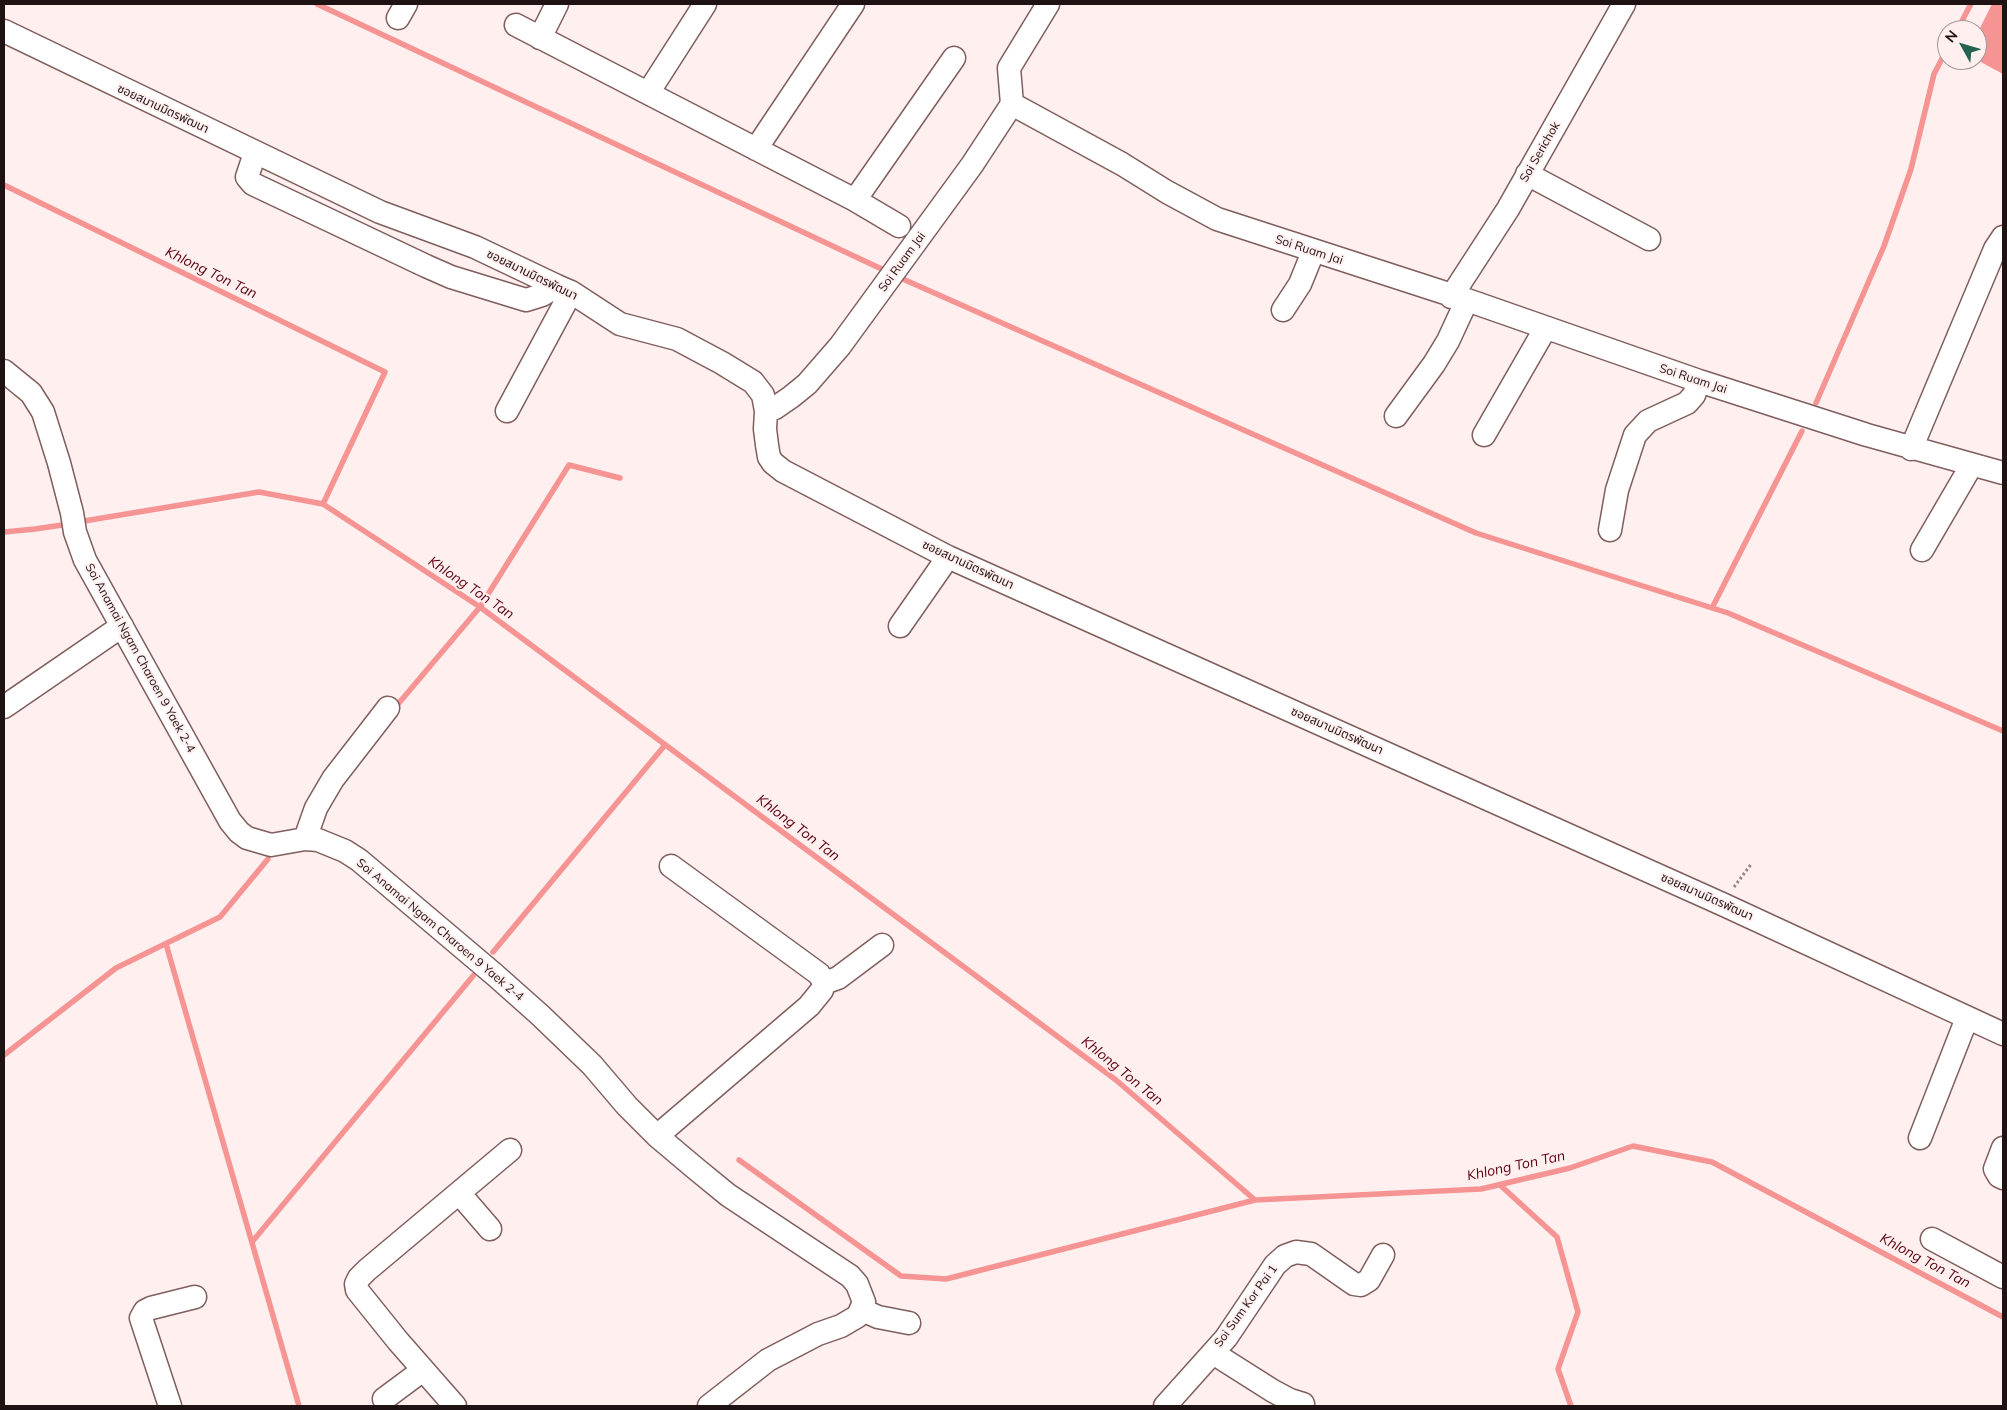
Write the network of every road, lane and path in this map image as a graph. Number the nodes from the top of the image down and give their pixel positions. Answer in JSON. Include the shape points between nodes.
{"nodes":[{"id":1,"x":558,"y":4,"type":"edge"},
{"id":2,"x":704,"y":4,"type":"edge"},
{"id":3,"x":853,"y":4,"type":"edge"},
{"id":4,"x":1048,"y":4,"type":"edge"},
{"id":5,"x":1624,"y":4,"type":"edge"},
{"id":6,"x":516,"y":25,"type":"dead end"},
{"id":7,"x":4,"y":31,"type":"edge"},
{"id":8,"x":540,"y":38,"type":"junction"},
{"id":9,"x":954,"y":58,"type":"dead end"},
{"id":10,"x":648,"y":93,"type":"junction"},
{"id":11,"x":1012,"y":104,"type":"junction"},
{"id":12,"x":756,"y":149,"type":"junction"},
{"id":13,"x":256,"y":153,"type":"junction"},
{"id":14,"x":1527,"y":174,"type":"junction"},
{"id":15,"x":855,"y":200,"type":"junction"},
{"id":16,"x":380,"y":212,"type":"junction"},
{"id":17,"x":899,"y":226,"type":"dead end"},
{"id":18,"x":2003,"y":237,"type":"edge"},
{"id":19,"x":369,"y":238,"type":"junction"},
{"id":20,"x":1649,"y":239,"type":"dead end"},
{"id":21,"x":475,"y":247,"type":"junction"},
{"id":22,"x":1313,"y":252,"type":"junction"},
{"id":23,"x":451,"y":277,"type":"junction"},
{"id":24,"x":564,"y":289,"type":"junction"},
{"id":25,"x":1459,"y":299,"type":"junction"},
{"id":26,"x":1283,"y":310,"type":"dead end"},
{"id":27,"x":1545,"y":329,"type":"junction"},
{"id":28,"x":4,"y":371,"type":"edge"},
{"id":29,"x":1699,"y":381,"type":"junction"},
{"id":30,"x":507,"y":411,"type":"dead end"},
{"id":31,"x":766,"y":411,"type":"junction"},
{"id":32,"x":1396,"y":416,"type":"dead end"},
{"id":33,"x":1484,"y":435,"type":"dead end"},
{"id":34,"x":1911,"y":449,"type":"junction"},
{"id":35,"x":1971,"y":466,"type":"junction"},
{"id":36,"x":2003,"y":473,"type":"edge"},
{"id":37,"x":1610,"y":530,"type":"dead end"},
{"id":38,"x":1922,"y":550,"type":"dead end"},
{"id":39,"x":948,"y":557,"type":"junction"},
{"id":40,"x":122,"y":626,"type":"junction"},
{"id":41,"x":900,"y":626,"type":"dead end"},
{"id":42,"x":4,"y":707,"type":"edge"},
{"id":43,"x":388,"y":708,"type":"dead end"},
{"id":44,"x":305,"y":839,"type":"junction"},
{"id":45,"x":1752,"y":863,"type":"dead end"},
{"id":46,"x":671,"y":866,"type":"dead end"},
{"id":47,"x":1722,"y":904,"type":"junction"},
{"id":48,"x":882,"y":945,"type":"dead end"},
{"id":49,"x":824,"y":983,"type":"junction"},
{"id":50,"x":1967,"y":1018,"type":"junction"},
{"id":51,"x":2003,"y":1034,"type":"edge"},
{"id":52,"x":657,"y":1136,"type":"junction"},
{"id":53,"x":1920,"y":1138,"type":"dead end"},
{"id":54,"x":2003,"y":1148,"type":"edge"},
{"id":55,"x":510,"y":1150,"type":"dead end"},
{"id":56,"x":2003,"y":1178,"type":"edge"},
{"id":57,"x":459,"y":1193,"type":"junction"},
{"id":58,"x":490,"y":1229,"type":"dead end"},
{"id":59,"x":1932,"y":1239,"type":"dead end"},
{"id":60,"x":1383,"y":1255,"type":"dead end"},
{"id":61,"x":2003,"y":1277,"type":"edge"},
{"id":62,"x":195,"y":1297,"type":"dead end"},
{"id":63,"x":862,"y":1310,"type":"junction"},
{"id":64,"x":909,"y":1323,"type":"dead end"},
{"id":65,"x":1213,"y":1352,"type":"junction"},
{"id":66,"x":423,"y":1370,"type":"junction"},
{"id":67,"x":384,"y":1398,"type":"dead end"},
{"id":68,"x":1303,"y":1404,"type":"dead end"},
{"id":69,"x":170,"y":1406,"type":"edge"},
{"id":70,"x":455,"y":1406,"type":"edge"},
{"id":71,"x":709,"y":1406,"type":"edge"},
{"id":72,"x":1165,"y":1406,"type":"edge"}],
"edges":[{"from":1,"to":8,"type":"street"},
{"from":2,"to":10,"type":"street"},
{"from":3,"to":12,"type":"street"},
{"from":4,"to":11,"type":"street","via":[[1009,68]]},
{"from":5,"to":14,"type":"street","name":"Soi Serichok"},
{"from":6,"to":8,"type":"street"},
{"from":7,"to":13,"type":"street","name":"ซอยสมานมิตรพัฒนา"},
{"from":8,"to":10,"type":"street"},
{"from":9,"to":15,"type":"street"},
{"from":10,"to":12,"type":"street"},
{"from":11,"to":22,"type":"street","name":"Soi Ruam Jai","via":[[1218,220]]},
{"from":11,"to":31,"type":"street","name":"Soi Ruam Jai","via":[[972,165],[840,346],[807,384],[792,397]]},
{"from":12,"to":15,"type":"street"},
{"from":13,"to":16,"type":"street","name":"ซอยสมานมิตรพัฒนา"},
{"from":13,"to":19,"type":"street","via":[[248,181]]},
{"from":14,"to":20,"type":"street"},
{"from":14,"to":25,"type":"street","name":"Soi Serichok"},
{"from":15,"to":17,"type":"street"},
{"from":16,"to":19,"type":"street"},
{"from":16,"to":21,"type":"street","name":"ซอยสมานมิตรพัฒนา"},
{"from":18,"to":34,"type":"street","via":[[1995,249]]},
{"from":19,"to":23,"type":"street"},
{"from":21,"to":23,"type":"street"},
{"from":21,"to":24,"type":"street","name":"ซอยสมานมิตรพัฒนา"},
{"from":22,"to":25,"type":"street","name":"Soi Ruam Jai"},
{"from":22,"to":26,"type":"street","via":[[1300,284]]},
{"from":23,"to":24,"type":"street","via":[[526,300]]},
{"from":24,"to":30,"type":"street"},
{"from":24,"to":31,"type":"street","name":"ซอยสมานมิตรพัฒนา","via":[[620,324],[677,338],[730,367],[758,388]]},
{"from":25,"to":27,"type":"street","name":"Soi Ruam Jai"},
{"from":25,"to":32,"type":"street","name":"Soi Serichok","via":[[1448,341]]},
{"from":27,"to":29,"type":"street","name":"Soi Ruam Jai"},
{"from":27,"to":33,"type":"street"},
{"from":28,"to":40,"type":"street","name":"Soi Anamai Ngam Charoen 9 Yaek 2-4","via":[[31,392],[43,412],[85,560]]},
{"from":29,"to":34,"type":"street","name":"Soi Ruam Jai"},
{"from":29,"to":37,"type":"street","via":[[1687,403],[1648,421],[1635,435],[1617,490]]},
{"from":31,"to":39,"type":"street","name":"ซอยสมานมิตรพัฒนา","via":[[765,429],[773,463]]},
{"from":34,"to":35,"type":"street","name":"Soi Ruam Jai"},
{"from":35,"to":36,"type":"street","name":"Soi Ruam Jai"},
{"from":35,"to":38,"type":"street"},
{"from":39,"to":41,"type":"street"},
{"from":39,"to":47,"type":"street","name":"ซอยสมานมิตรพัฒนา"},
{"from":40,"to":42,"type":"street"},
{"from":40,"to":44,"type":"street","name":"Soi Anamai Ngam Charoen 9 Yaek 2-4","via":[[239,832],[247,838],[271,845]]},
{"from":43,"to":44,"type":"street","via":[[333,779],[316,808]]},
{"from":44,"to":52,"type":"street","name":"Soi Anamai Ngam Charoen 9 Yaek 2-4","via":[[318,840],[359,860],[488,968],[592,1066]]},
{"from":45,"to":47,"type":"path"},
{"from":46,"to":49,"type":"street","via":[[819,974]]},
{"from":47,"to":50,"type":"street","name":"ซอยสมานมิตรพัฒนา"},
{"from":48,"to":49,"type":"street","via":[[838,978]]},
{"from":49,"to":52,"type":"street","via":[[809,1006]]},
{"from":50,"to":51,"type":"street","name":"ซอยสมานมิตรพัฒนา"},
{"from":50,"to":53,"type":"street"},
{"from":52,"to":63,"type":"street","name":"Soi Anamai Ngam Charoen 9 Yaek 2-4","via":[[728,1195],[850,1276],[862,1292]]},
{"from":54,"to":56,"type":"street","via":[[1996,1169],[1998,1176]]},
{"from":55,"to":57,"type":"street"},
{"from":57,"to":58,"type":"street"},
{"from":57,"to":66,"type":"street","via":[[367,1270],[356,1284],[357,1290]]},
{"from":59,"to":61,"type":"street"},
{"from":60,"to":65,"type":"street","name":"Soi Sum Kor Pai 1","via":[[1369,1280],[1360,1285],[1311,1254],[1296,1252],[1285,1256],[1275,1265]]},
{"from":62,"to":69,"type":"street","via":[[151,1308],[141,1318]]},
{"from":63,"to":64,"type":"street"},
{"from":63,"to":71,"type":"street","via":[[851,1321],[768,1360]]},
{"from":65,"to":68,"type":"street","via":[[1273,1391]]},
{"from":65,"to":72,"type":"street","name":"Soi Sum Kor Pai 1"},
{"from":66,"to":67,"type":"street"},
{"from":66,"to":70,"type":"street"}]}
